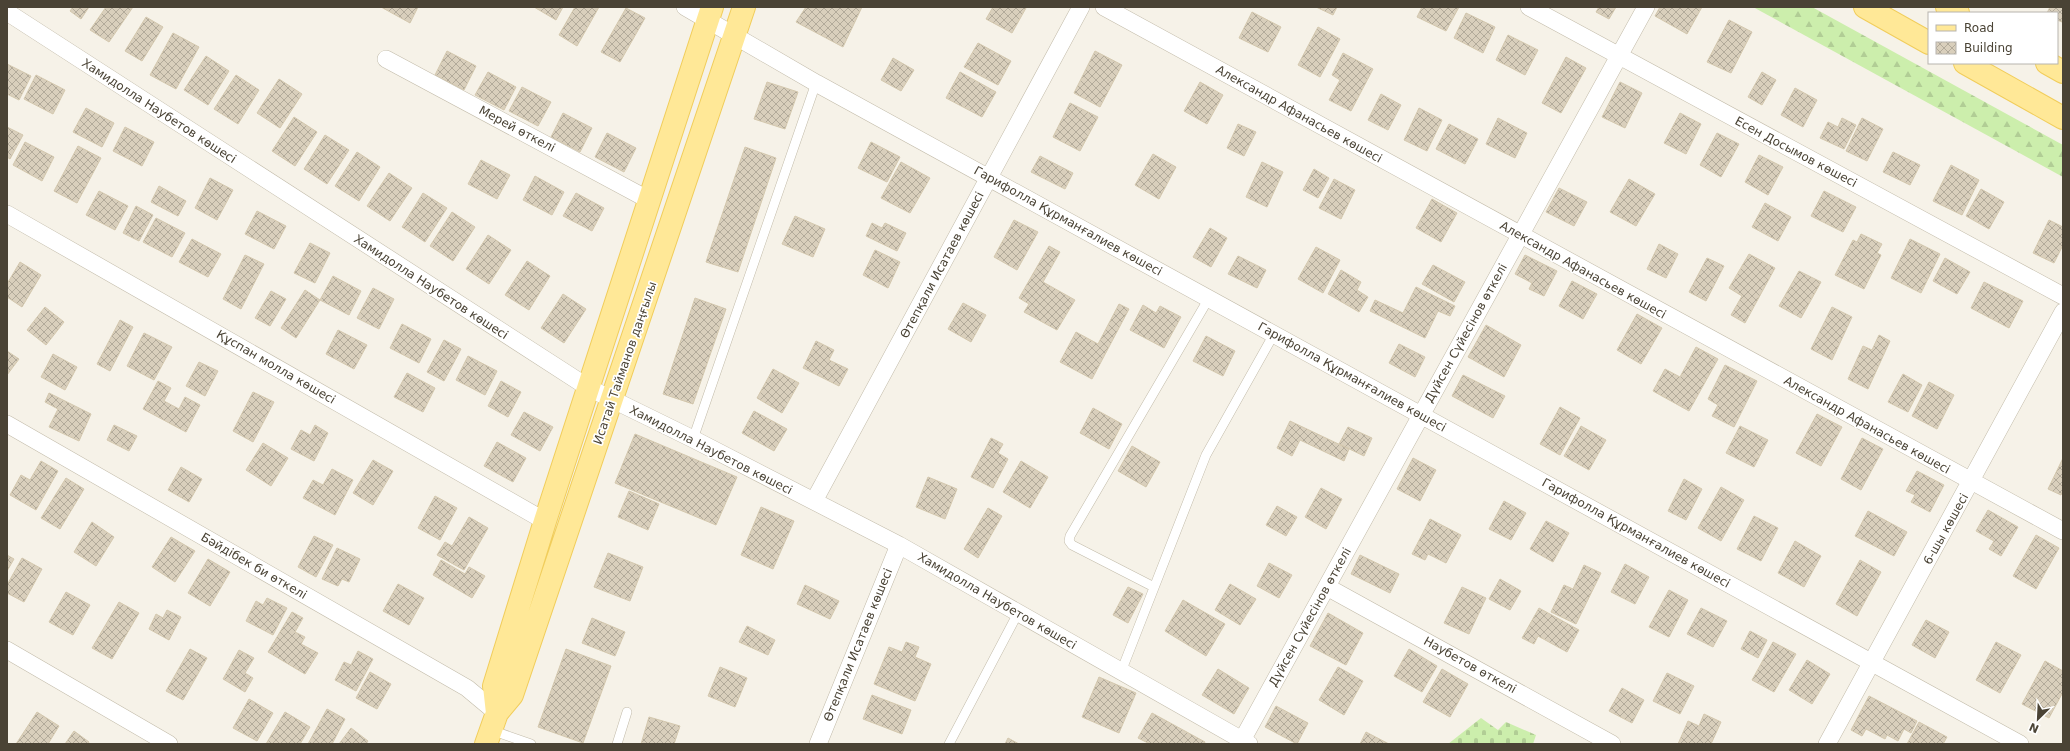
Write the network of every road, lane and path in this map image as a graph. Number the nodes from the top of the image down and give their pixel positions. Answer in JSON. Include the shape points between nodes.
{"nodes":[{"id":1,"x":685,"y":7,"type":"edge"},
{"id":2,"x":744,"y":7,"type":"edge"},
{"id":3,"x":1081,"y":7,"type":"edge"},
{"id":4,"x":1104,"y":7,"type":"edge"},
{"id":5,"x":1529,"y":7,"type":"edge"},
{"id":6,"x":1646,"y":7,"type":"edge"},
{"id":7,"x":1865,"y":7,"type":"edge"},
{"id":8,"x":1947,"y":7,"type":"edge"},
{"id":9,"x":7,"y":12,"type":"edge"},
{"id":10,"x":1956,"y":12,"type":"edge"},
{"id":11,"x":710,"y":14,"type":"edge"},
{"id":12,"x":734,"y":36,"type":"junction"},
{"id":13,"x":1928,"y":42,"type":"edge"},
{"id":14,"x":1619,"y":56,"type":"junction"},
{"id":15,"x":386,"y":59,"type":"dead end"},
{"id":16,"x":1967,"y":64,"type":"edge"},
{"id":17,"x":2049,"y":64,"type":"edge"},
{"id":18,"x":2063,"y":72,"type":"edge"},
{"id":19,"x":816,"y":83,"type":"junction"},
{"id":20,"x":2063,"y":118,"type":"edge"},
{"id":21,"x":989,"y":178,"type":"junction"},
{"id":22,"x":649,"y":200,"type":"junction"},
{"id":23,"x":7,"y":214,"type":"edge"},
{"id":24,"x":1520,"y":235,"type":"junction"},
{"id":25,"x":2063,"y":296,"type":"edge"},
{"id":26,"x":1209,"y":298,"type":"junction"},
{"id":27,"x":2063,"y":312,"type":"edge"},
{"id":28,"x":1274,"y":334,"type":"junction"},
{"id":29,"x":589,"y":388,"type":"junction"},
{"id":30,"x":612,"y":401,"type":"junction"},
{"id":31,"x":1422,"y":415,"type":"junction"},
{"id":32,"x":7,"y":424,"type":"edge"},
{"id":33,"x":693,"y":439,"type":"junction"},
{"id":34,"x":1971,"y":482,"type":"junction"},
{"id":35,"x":814,"y":501,"type":"junction"},
{"id":36,"x":545,"y":521,"type":"junction"},
{"id":37,"x":2063,"y":531,"type":"edge"},
{"id":38,"x":899,"y":546,"type":"junction"},
{"id":39,"x":1154,"y":587,"type":"junction"},
{"id":40,"x":1328,"y":587,"type":"junction"},
{"id":41,"x":1018,"y":613,"type":"junction"},
{"id":42,"x":7,"y":650,"type":"edge"},
{"id":43,"x":1872,"y":663,"type":"junction"},
{"id":44,"x":1122,"y":672,"type":"junction"},
{"id":45,"x":627,"y":712,"type":"dead end"},
{"id":46,"x":491,"y":729,"type":"edge"},
{"id":47,"x":1244,"y":743,"type":"edge"},
{"id":48,"x":169,"y":744,"type":"edge"},
{"id":49,"x":531,"y":744,"type":"edge"},
{"id":50,"x":617,"y":744,"type":"edge"},
{"id":51,"x":818,"y":744,"type":"edge"},
{"id":52,"x":949,"y":744,"type":"edge"},
{"id":53,"x":1612,"y":744,"type":"edge"},
{"id":54,"x":1827,"y":744,"type":"edge"},
{"id":55,"x":2020,"y":744,"type":"edge"}],
"edges":[{"from":1,"to":11,"type":"street","name":"Гарифолла Құрманғалиев көшесі"},
{"from":2,"to":12,"type":"main road","name":"Исатай Тайманов даңғылы"},
{"from":3,"to":21,"type":"street","name":"Өтепқали Исатаев көшесі"},
{"from":4,"to":24,"type":"street","name":"Александр Афанасьев көшесі"},
{"from":5,"to":14,"type":"street","name":"Есен Досымов көшесі"},
{"from":6,"to":14,"type":"street","name":"Дүйсен Сүйесінов өткелі"},
{"from":7,"to":13,"type":"main road"},
{"from":8,"to":10,"type":"main road"},
{"from":9,"to":29,"type":"street","name":"Хамидолла Наубетов көшесі"},
{"from":11,"to":12,"type":"street","name":"Гарифолла Құрманғалиев көшесі"},
{"from":11,"to":22,"type":"main road"},
{"from":12,"to":19,"type":"street","name":"Гарифолла Құрманғалиев көшесі"},
{"from":12,"to":30,"type":"main road","name":"Исатай Тайманов даңғылы"},
{"from":14,"to":24,"type":"street","name":"Дүйсен Сүйесінов өткелі"},
{"from":14,"to":25,"type":"street","name":"Есен Досымов көшесі"},
{"from":15,"to":22,"type":"street","name":"Мерей өткелі"},
{"from":16,"to":20,"type":"main road"},
{"from":17,"to":18,"type":"main road"},
{"from":19,"to":21,"type":"street","name":"Гарифолла Құрманғалиев көшесі"},
{"from":19,"to":33,"type":"lane"},
{"from":21,"to":26,"type":"street","name":"Гарифолла Құрманғалиев көшесі"},
{"from":21,"to":35,"type":"street","name":"Өтепқали Исатаев көшесі"},
{"from":22,"to":29,"type":"main road"},
{"from":23,"to":36,"type":"street","name":"Құспан молла көшесі"},
{"from":24,"to":31,"type":"street","name":"Дүйсен Сүйесінов өткелі"},
{"from":24,"to":34,"type":"street","name":"Александр Афанасьев көшесі"},
{"from":26,"to":28,"type":"street","name":"Гарифолла Құрманғалиев көшесі"},
{"from":26,"to":39,"type":"lane","via":[[1069,541],[1072,545]]},
{"from":27,"to":34,"type":"street","name":"6-шы көшесі"},
{"from":28,"to":31,"type":"street","name":"Гарифолла Құрманғалиев көшесі"},
{"from":28,"to":39,"type":"lane","via":[[1206,454]]},
{"from":29,"to":30,"type":"street","name":"Хамидолла Наубетов көшесі"},
{"from":29,"to":36,"type":"main road"},
{"from":30,"to":33,"type":"street","name":"Хамидолла Наубетов көшесі"},
{"from":30,"to":46,"type":"main road","name":"Исатай Тайманов даңғылы","via":[[512,695]]},
{"from":31,"to":40,"type":"street","name":"Дүйсен Сүйесінов өткелі"},
{"from":31,"to":43,"type":"street","name":"Гарифолла Құрманғалиев көшесі"},
{"from":32,"to":46,"type":"street","name":"Бәйдібек би өткелі","via":[[467,688]]},
{"from":33,"to":35,"type":"street","name":"Хамидолла Наубетов көшесі"},
{"from":34,"to":37,"type":"street","name":"Александр Афанасьев көшесі"},
{"from":34,"to":43,"type":"street","name":"6-шы көшесі"},
{"from":35,"to":38,"type":"street","name":"Хамидолла Наубетов көшесі"},
{"from":36,"to":46,"type":"main road","via":[[494,686]]},
{"from":38,"to":41,"type":"street","name":"Хамидолла Наубетов көшесі"},
{"from":38,"to":51,"type":"street","name":"Өтепқали Исатаев көшесі"},
{"from":39,"to":44,"type":"lane"},
{"from":40,"to":47,"type":"street","name":"Дүйсен Сүйесінов өткелі"},
{"from":40,"to":53,"type":"street","name":"Наубетов өткелі"},
{"from":41,"to":44,"type":"street","name":"Хамидолла Наубетов көшесі"},
{"from":41,"to":52,"type":"lane"},
{"from":42,"to":48,"type":"street"},
{"from":43,"to":54,"type":"street","name":"6-шы көшесі"},
{"from":43,"to":55,"type":"street","name":"Гарифолла Құрманғалиев көшесі"},
{"from":44,"to":47,"type":"street","name":"Хамидолла Наубетов көшесі"},
{"from":45,"to":50,"type":"lane"},
{"from":46,"to":49,"type":"lane"}]}
